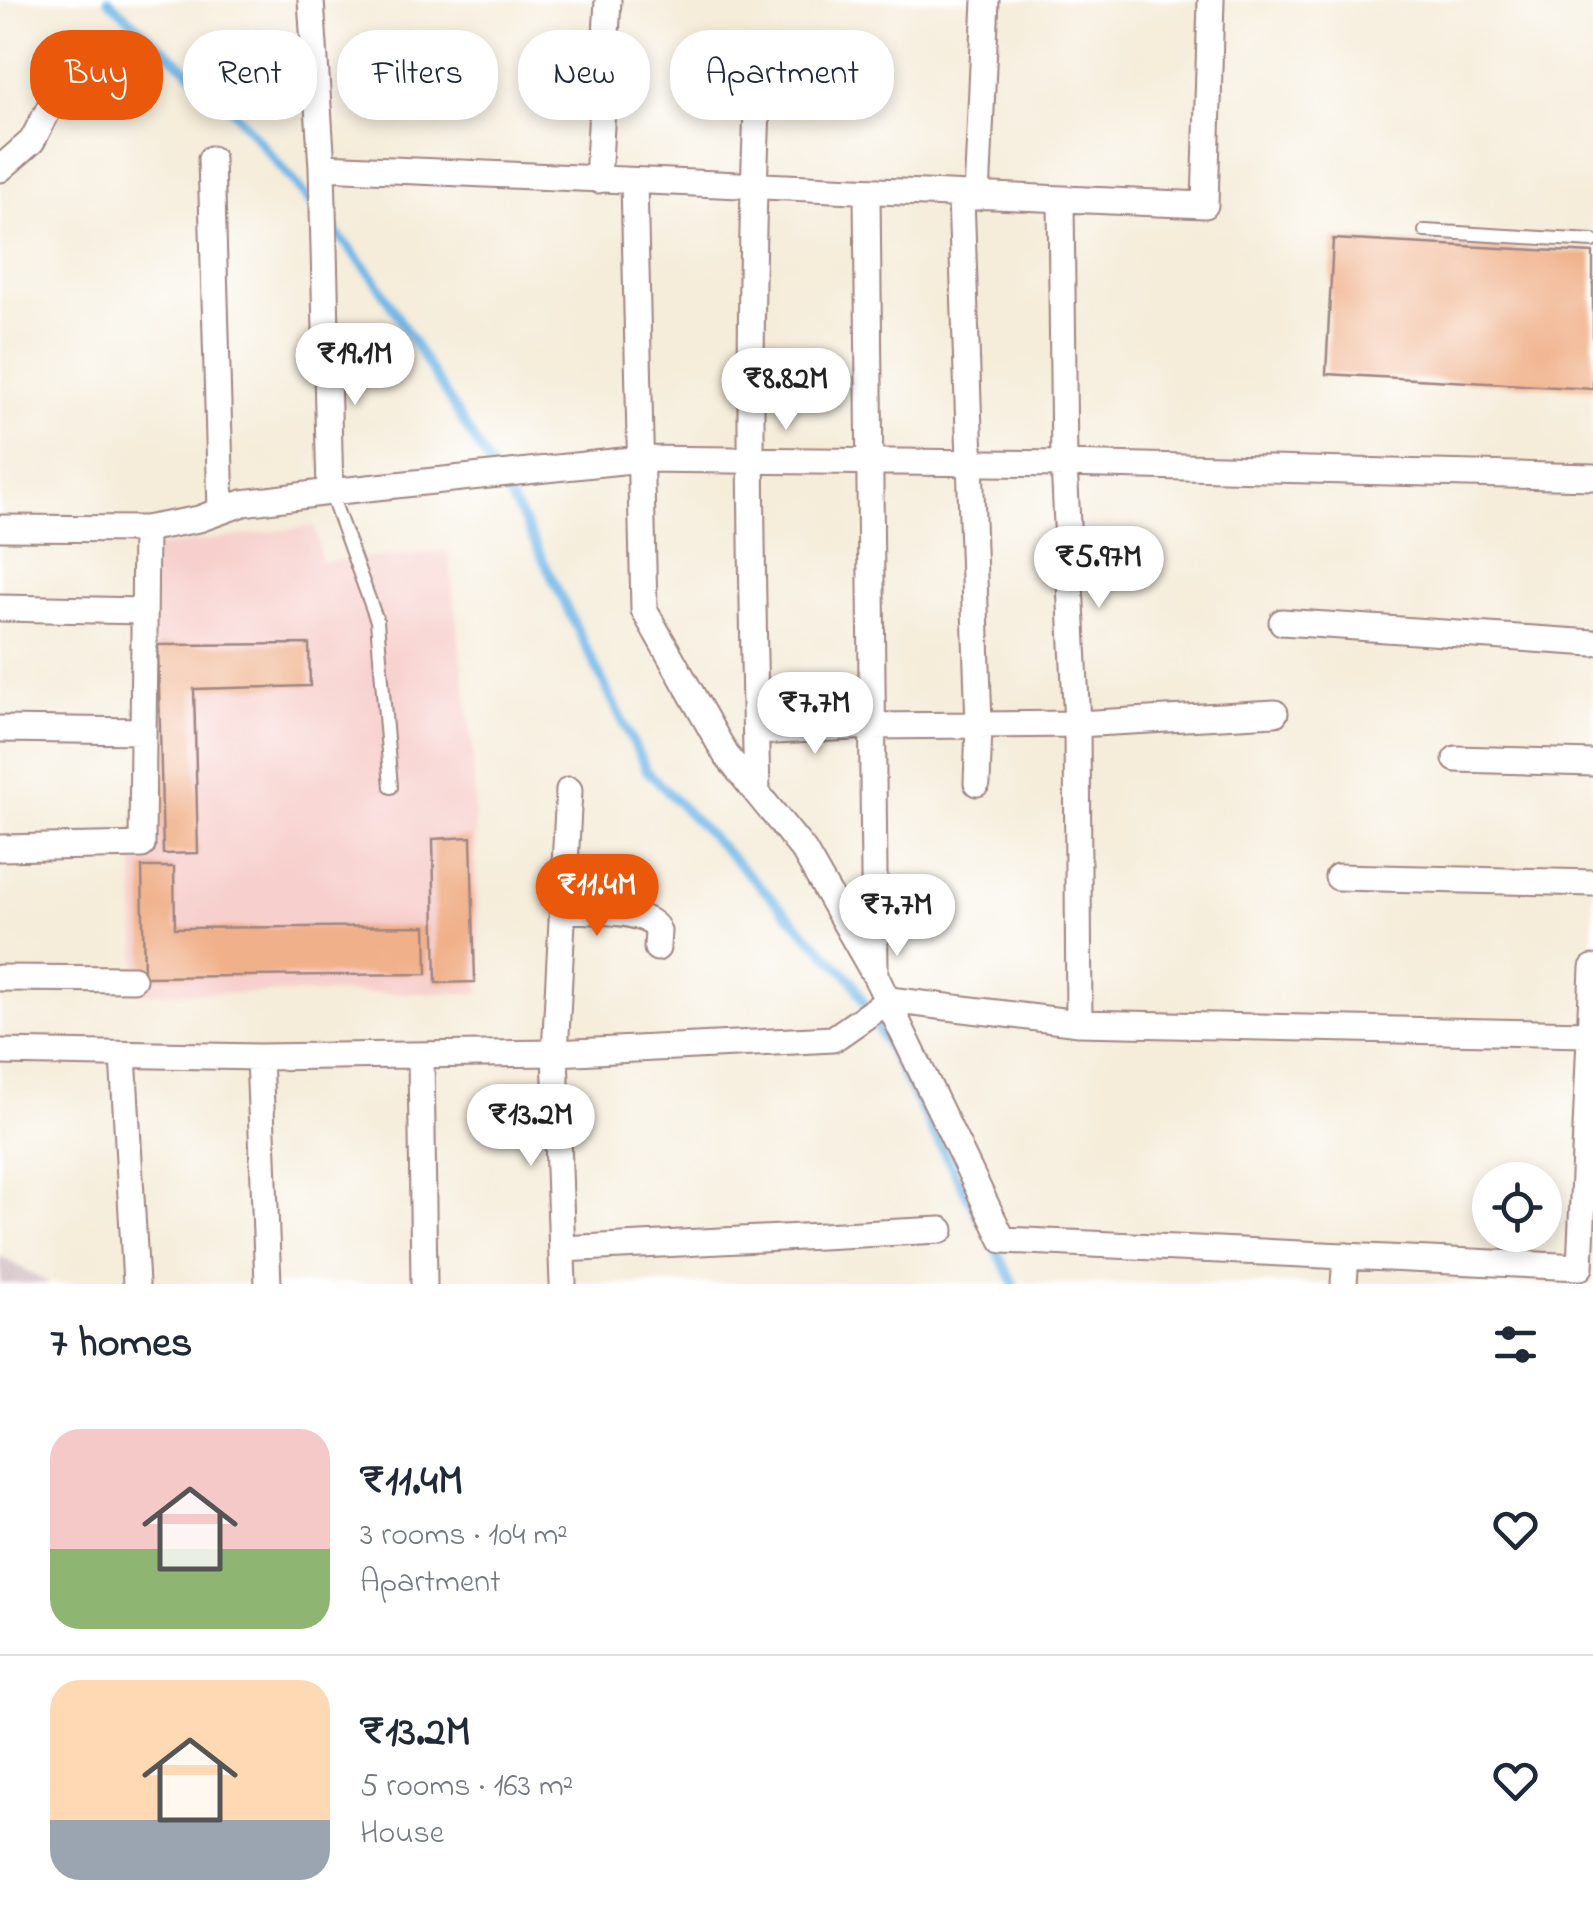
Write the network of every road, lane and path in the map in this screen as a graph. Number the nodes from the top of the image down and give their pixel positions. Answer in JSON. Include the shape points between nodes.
{"nodes":[{"id":1,"x":311,"y":0,"type":"edge"},
{"id":2,"x":608,"y":0,"type":"edge"},
{"id":3,"x":986,"y":0,"type":"edge"},
{"id":4,"x":1211,"y":0,"type":"edge"},
{"id":5,"x":43,"y":120,"type":"edge"},
{"id":6,"x":756,"y":120,"type":"edge"},
{"id":7,"x":211,"y":158,"type":"dead end"},
{"id":8,"x":322,"y":167,"type":"junction"},
{"id":9,"x":0,"y":169,"type":"edge"},
{"id":10,"x":598,"y":180,"type":"junction"},
{"id":11,"x":634,"y":182,"type":"junction"},
{"id":12,"x":752,"y":186,"type":"junction"},
{"id":13,"x":867,"y":192,"type":"junction"},
{"id":14,"x":969,"y":196,"type":"junction"},
{"id":15,"x":1061,"y":200,"type":"junction"},
{"id":16,"x":1425,"y":231,"type":"dead end"},
{"id":17,"x":1593,"y":240,"type":"edge"},
{"id":18,"x":641,"y":459,"type":"junction"},
{"id":19,"x":751,"y":460,"type":"junction"},
{"id":20,"x":868,"y":462,"type":"junction"},
{"id":21,"x":971,"y":463,"type":"junction"},
{"id":22,"x":1064,"y":464,"type":"junction"},
{"id":23,"x":1593,"y":477,"type":"edge"},
{"id":24,"x":330,"y":492,"type":"junction"},
{"id":25,"x":221,"y":510,"type":"junction"},
{"id":26,"x":0,"y":528,"type":"edge"},
{"id":27,"x":145,"y":528,"type":"junction"},
{"id":28,"x":0,"y":608,"type":"edge"},
{"id":29,"x":144,"y":611,"type":"junction"},
{"id":30,"x":1282,"y":622,"type":"dead end"},
{"id":31,"x":1593,"y":644,"type":"edge"},
{"id":32,"x":1276,"y":713,"type":"dead end"},
{"id":33,"x":1077,"y":724,"type":"junction"},
{"id":34,"x":978,"y":725,"type":"junction"},
{"id":35,"x":872,"y":726,"type":"junction"},
{"id":36,"x":0,"y":729,"type":"edge"},
{"id":37,"x":144,"y":731,"type":"junction"},
{"id":38,"x":756,"y":732,"type":"junction"},
{"id":39,"x":1456,"y":759,"type":"dead end"},
{"id":40,"x":1593,"y":763,"type":"edge"},
{"id":41,"x":977,"y":784,"type":"dead end"},
{"id":42,"x":391,"y":787,"type":"dead end"},
{"id":43,"x":569,"y":790,"type":"dead end"},
{"id":44,"x":757,"y":793,"type":"junction"},
{"id":45,"x":0,"y":848,"type":"edge"},
{"id":46,"x":1338,"y":877,"type":"dead end"},
{"id":47,"x":1593,"y":883,"type":"edge"},
{"id":48,"x":562,"y":910,"type":"junction"},
{"id":49,"x":657,"y":948,"type":"dead end"},
{"id":50,"x":1593,"y":968,"type":"edge"},
{"id":51,"x":876,"y":977,"type":"junction"},
{"id":52,"x":0,"y":978,"type":"edge"},
{"id":53,"x":133,"y":980,"type":"dead end"},
{"id":54,"x":885,"y":1002,"type":"junction"},
{"id":55,"x":1079,"y":1024,"type":"junction"},
{"id":56,"x":1590,"y":1047,"type":"edge"},
{"id":57,"x":0,"y":1052,"type":"edge"},
{"id":58,"x":554,"y":1053,"type":"junction"},
{"id":59,"x":123,"y":1055,"type":"junction"},
{"id":60,"x":421,"y":1055,"type":"junction"},
{"id":61,"x":259,"y":1057,"type":"junction"},
{"id":62,"x":942,"y":1230,"type":"dead end"},
{"id":63,"x":562,"y":1249,"type":"junction"},
{"id":64,"x":1346,"y":1256,"type":"junction"},
{"id":65,"x":1501,"y":1274,"type":"edge"},
{"id":66,"x":136,"y":1284,"type":"edge"},
{"id":67,"x":268,"y":1284,"type":"edge"},
{"id":68,"x":424,"y":1284,"type":"edge"},
{"id":69,"x":563,"y":1284,"type":"edge"},
{"id":70,"x":1344,"y":1284,"type":"edge"}],
"edges":[{"from":1,"to":8,"type":"street"},
{"from":2,"to":10,"type":"street"},
{"from":3,"to":14,"type":"street"},
{"from":4,"to":15,"type":"street","via":[[1205,205]]},
{"from":5,"to":9,"type":"street","via":[[32,142]]},
{"from":6,"to":12,"type":"street"},
{"from":7,"to":25,"type":"street"},
{"from":8,"to":10,"type":"street"},
{"from":8,"to":24,"type":"street"},
{"from":10,"to":11,"type":"street"},
{"from":11,"to":12,"type":"street"},
{"from":11,"to":18,"type":"street"},
{"from":12,"to":13,"type":"street"},
{"from":12,"to":19,"type":"street"},
{"from":13,"to":14,"type":"street"},
{"from":13,"to":20,"type":"street"},
{"from":14,"to":15,"type":"street"},
{"from":14,"to":21,"type":"street"},
{"from":15,"to":22,"type":"street"},
{"from":16,"to":17,"type":"lane"},
{"from":18,"to":19,"type":"street"},
{"from":18,"to":24,"type":"street"},
{"from":18,"to":44,"type":"street","via":[[644,610],[726,755]]},
{"from":19,"to":20,"type":"street"},
{"from":19,"to":38,"type":"street"},
{"from":20,"to":21,"type":"street"},
{"from":20,"to":35,"type":"street"},
{"from":21,"to":22,"type":"street"},
{"from":21,"to":34,"type":"street"},
{"from":22,"to":23,"type":"street"},
{"from":22,"to":33,"type":"street"},
{"from":24,"to":25,"type":"street"},
{"from":24,"to":42,"type":"lane","via":[[377,622]]},
{"from":25,"to":27,"type":"street"},
{"from":26,"to":27,"type":"street"},
{"from":27,"to":29,"type":"street"},
{"from":28,"to":29,"type":"street"},
{"from":29,"to":37,"type":"street"},
{"from":30,"to":31,"type":"street"},
{"from":32,"to":33,"type":"street"},
{"from":33,"to":34,"type":"street"},
{"from":33,"to":55,"type":"street"},
{"from":34,"to":35,"type":"street"},
{"from":34,"to":41,"type":"street"},
{"from":35,"to":38,"type":"street"},
{"from":35,"to":51,"type":"street"},
{"from":36,"to":37,"type":"street"},
{"from":37,"to":45,"type":"street","via":[[142,845]]},
{"from":38,"to":44,"type":"street"},
{"from":39,"to":40,"type":"street"},
{"from":43,"to":48,"type":"street"},
{"from":44,"to":51,"type":"street","via":[[804,851]]},
{"from":46,"to":47,"type":"street"},
{"from":48,"to":49,"type":"street","via":[[636,915],[658,932]]},
{"from":48,"to":58,"type":"street"},
{"from":50,"to":56,"type":"street"},
{"from":51,"to":54,"type":"street"},
{"from":52,"to":53,"type":"street"},
{"from":54,"to":55,"type":"street"},
{"from":54,"to":58,"type":"street","via":[[834,1039]]},
{"from":54,"to":64,"type":"street","via":[[1003,1240]]},
{"from":55,"to":56,"type":"street"},
{"from":56,"to":65,"type":"street","via":[[1580,1267]]},
{"from":57,"to":59,"type":"street"},
{"from":58,"to":60,"type":"street"},
{"from":58,"to":63,"type":"street"},
{"from":59,"to":61,"type":"street"},
{"from":59,"to":66,"type":"street"},
{"from":60,"to":61,"type":"street"},
{"from":60,"to":68,"type":"street"},
{"from":61,"to":67,"type":"street"},
{"from":62,"to":63,"type":"street"},
{"from":63,"to":69,"type":"street"},
{"from":64,"to":65,"type":"street"},
{"from":64,"to":70,"type":"street"}]}
